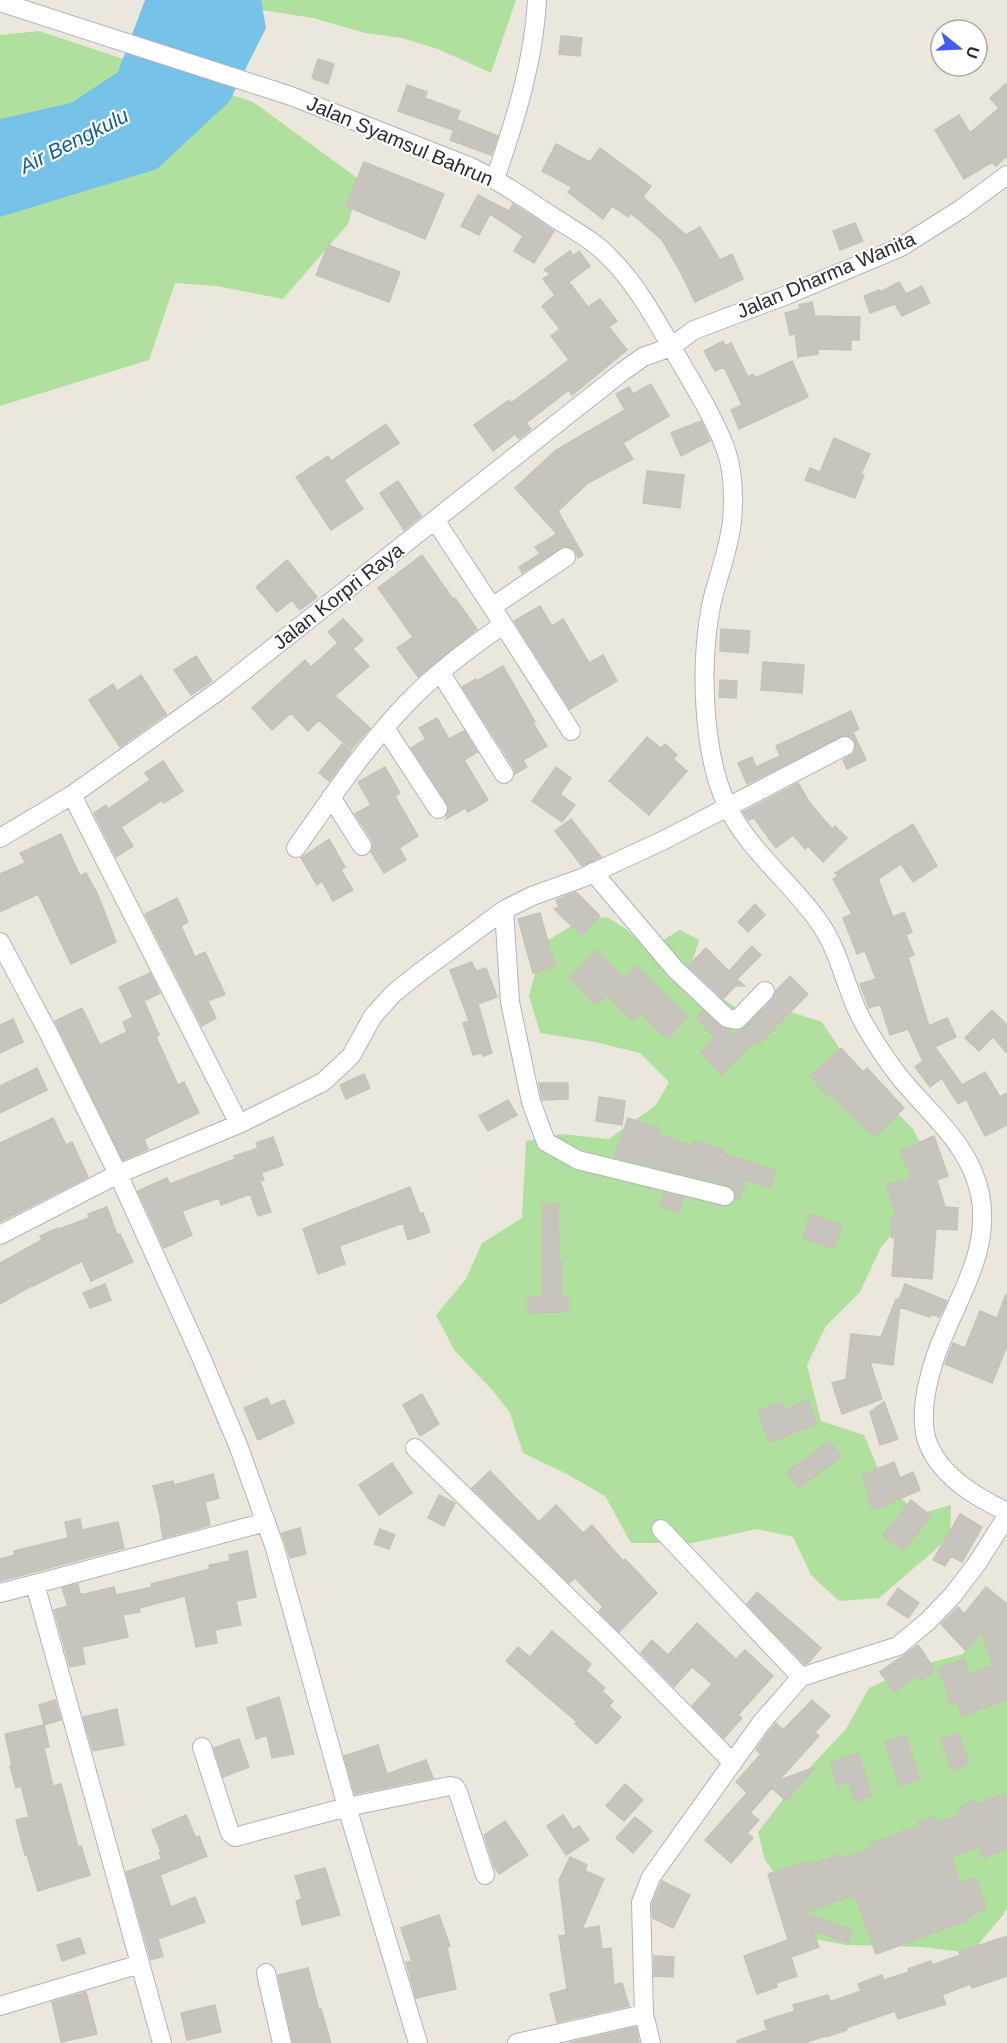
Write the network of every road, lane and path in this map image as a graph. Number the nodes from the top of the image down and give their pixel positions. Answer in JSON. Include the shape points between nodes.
{"nodes":[{"id":1,"x":537,"y":0,"type":"edge"},
{"id":2,"x":3,"y":3,"type":"edge"},
{"id":3,"x":1007,"y":175,"type":"edge"},
{"id":4,"x":495,"y":179,"type":"junction"},
{"id":5,"x":671,"y":346,"type":"junction"},
{"id":6,"x":435,"y":520,"type":"junction"},
{"id":7,"x":566,"y":557,"type":"dead end"},
{"id":8,"x":492,"y":607,"type":"junction"},
{"id":9,"x":503,"y":625,"type":"junction"},
{"id":10,"x":440,"y":672,"type":"junction"},
{"id":11,"x":385,"y":728,"type":"junction"},
{"id":12,"x":571,"y":731,"type":"dead end"},
{"id":13,"x":845,"y":746,"type":"dead end"},
{"id":14,"x":504,"y":774,"type":"dead end"},
{"id":15,"x":72,"y":795,"type":"junction"},
{"id":16,"x":331,"y":797,"type":"junction"},
{"id":17,"x":728,"y":808,"type":"junction"},
{"id":18,"x":438,"y":809,"type":"dead end"},
{"id":19,"x":0,"y":838,"type":"edge"},
{"id":20,"x":362,"y":846,"type":"dead end"},
{"id":21,"x":296,"y":848,"type":"dead end"},
{"id":22,"x":593,"y":872,"type":"junction"},
{"id":23,"x":504,"y":910,"type":"junction"},
{"id":24,"x":0,"y":942,"type":"edge"},
{"id":25,"x":765,"y":991,"type":"dead end"},
{"id":26,"x":239,"y":1124,"type":"junction"},
{"id":27,"x":118,"y":1174,"type":"junction"},
{"id":28,"x":725,"y":1196,"type":"dead end"},
{"id":29,"x":0,"y":1235,"type":"edge"},
{"id":30,"x":415,"y":1448,"type":"dead end"},
{"id":31,"x":1007,"y":1514,"type":"edge"},
{"id":32,"x":266,"y":1522,"type":"junction"},
{"id":33,"x":661,"y":1529,"type":"dead end"},
{"id":34,"x":35,"y":1584,"type":"junction"},
{"id":35,"x":0,"y":1593,"type":"edge"},
{"id":36,"x":801,"y":1677,"type":"junction"},
{"id":37,"x":202,"y":1747,"type":"dead end"},
{"id":38,"x":733,"y":1763,"type":"junction"},
{"id":39,"x":347,"y":1807,"type":"junction"},
{"id":40,"x":485,"y":1875,"type":"dead end"},
{"id":41,"x":141,"y":1964,"type":"junction"},
{"id":42,"x":266,"y":1973,"type":"dead end"},
{"id":43,"x":0,"y":2006,"type":"edge"},
{"id":44,"x":644,"y":2013,"type":"junction"},
{"id":45,"x":162,"y":2043,"type":"edge"},
{"id":46,"x":282,"y":2043,"type":"edge"},
{"id":47,"x":418,"y":2043,"type":"edge"},
{"id":48,"x":517,"y":2043,"type":"edge"},
{"id":49,"x":651,"y":2043,"type":"edge"}],
"edges":[{"from":1,"to":4,"type":"street","via":[[528,64]]},
{"from":2,"to":4,"type":"street","name":"Jalan Syamsul Bahrun","via":[[257,84],[348,117]]},
{"from":3,"to":5,"type":"street","name":"Jalan Dharma Wanita","via":[[901,247],[694,330]]},
{"from":4,"to":5,"type":"street","name":"Jalan Syamsul Bahrun","via":[[597,245],[614,261]]},
{"from":5,"to":6,"type":"street","name":"Jalan Korpri Raya","via":[[643,357],[622,372]]},
{"from":5,"to":17,"type":"street","name":"Jalan Syamsul Bahrun","via":[[716,427],[732,475],[731,526],[710,613],[705,674],[714,765]]},
{"from":6,"to":8,"type":"street"},
{"from":6,"to":15,"type":"street","name":"Jalan Korpri Raya","via":[[217,692]]},
{"from":7,"to":8,"type":"street"},
{"from":8,"to":9,"type":"street"},
{"from":9,"to":10,"type":"street"},
{"from":9,"to":12,"type":"street"},
{"from":10,"to":11,"type":"street"},
{"from":10,"to":14,"type":"street"},
{"from":11,"to":16,"type":"street"},
{"from":11,"to":18,"type":"street"},
{"from":13,"to":17,"type":"street"},
{"from":15,"to":19,"type":"street","name":"Jalan Korpri Raya"},
{"from":15,"to":26,"type":"street"},
{"from":16,"to":20,"type":"street"},
{"from":16,"to":21,"type":"street"},
{"from":17,"to":22,"type":"street"},
{"from":17,"to":31,"type":"street","name":"Jalan Syamsul Bahrun","via":[[819,922],[833,945],[863,1022],[898,1076],[955,1138],[980,1190],[981,1245],[934,1360],[927,1387],[925,1429],[929,1446],[943,1467]]},
{"from":22,"to":23,"type":"street"},
{"from":22,"to":25,"type":"street","via":[[675,969],[728,1018],[737,1020]]},
{"from":23,"to":26,"type":"street","via":[[394,993],[378,1010],[351,1056],[334,1073]]},
{"from":23,"to":28,"type":"street","via":[[510,1002],[531,1102],[546,1142],[578,1160]]},
{"from":24,"to":27,"type":"street"},
{"from":26,"to":27,"type":"street"},
{"from":27,"to":29,"type":"street"},
{"from":27,"to":32,"type":"street","via":[[201,1357]]},
{"from":30,"to":38,"type":"street"},
{"from":31,"to":36,"type":"street","via":[[953,1595],[898,1646]]},
{"from":32,"to":34,"type":"street"},
{"from":32,"to":39,"type":"street"},
{"from":33,"to":36,"type":"street"},
{"from":34,"to":35,"type":"street"},
{"from":34,"to":41,"type":"street"},
{"from":36,"to":38,"type":"street"},
{"from":37,"to":39,"type":"street","via":[[230,1833],[235,1837]]},
{"from":38,"to":44,"type":"street","via":[[651,1877],[641,1902]]},
{"from":39,"to":40,"type":"street","via":[[455,1787]]},
{"from":39,"to":47,"type":"street"},
{"from":41,"to":43,"type":"street"},
{"from":41,"to":45,"type":"street"},
{"from":42,"to":46,"type":"street"},
{"from":44,"to":48,"type":"street"},
{"from":44,"to":49,"type":"street"}]}
